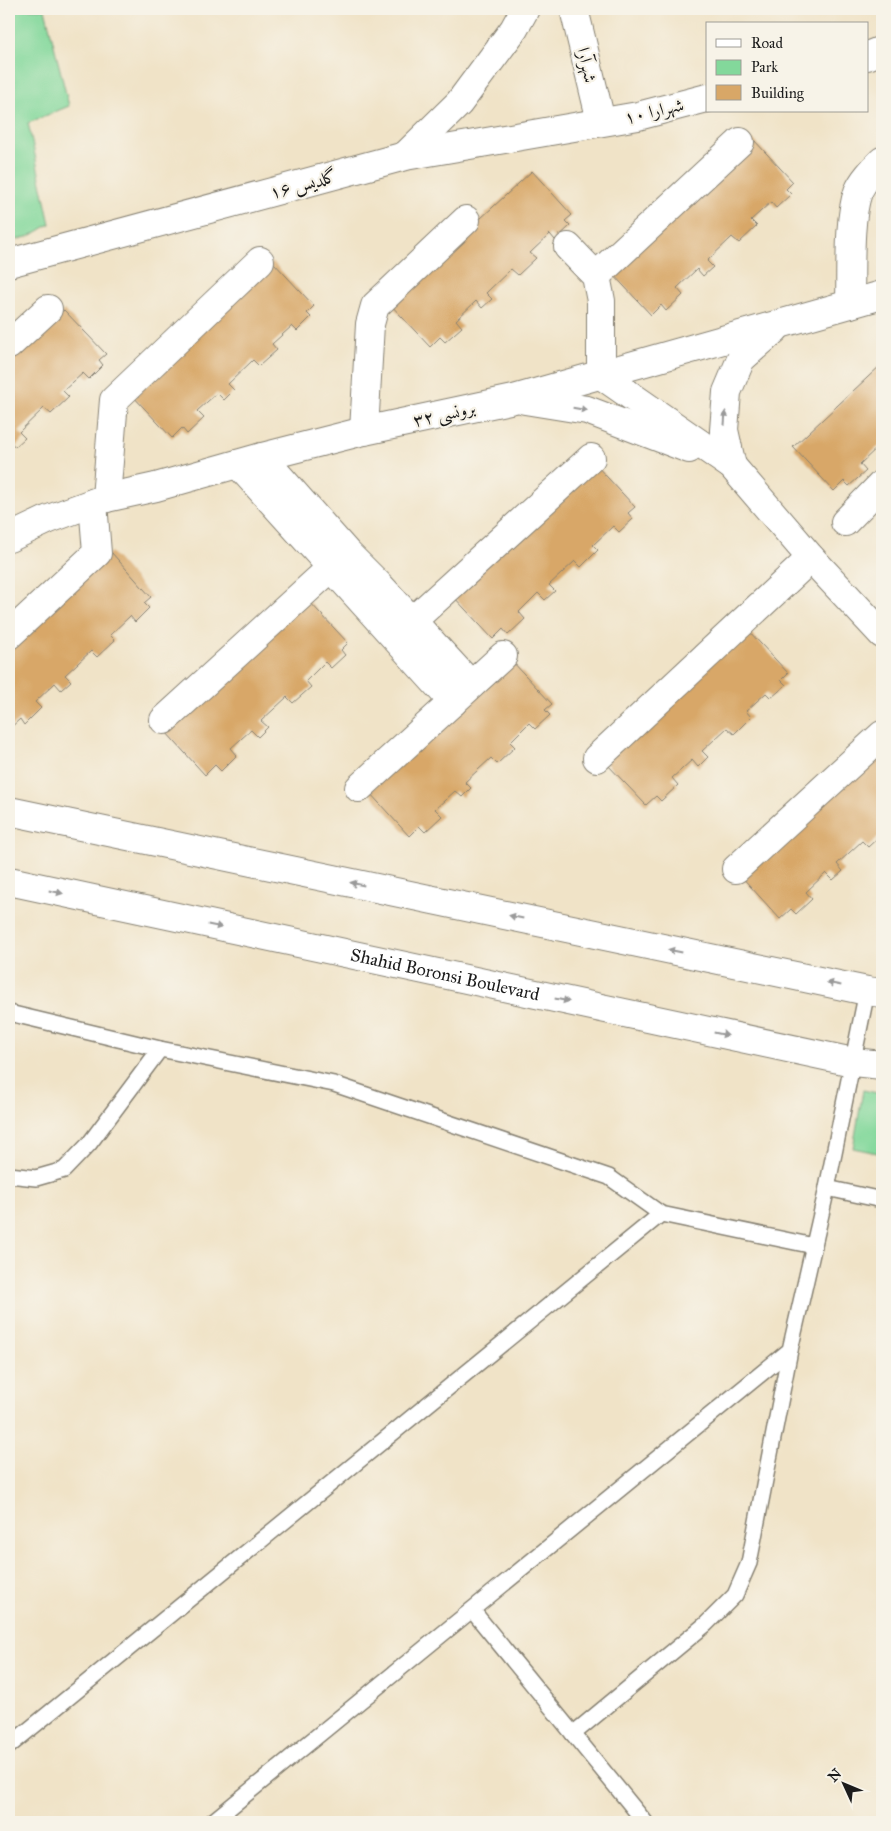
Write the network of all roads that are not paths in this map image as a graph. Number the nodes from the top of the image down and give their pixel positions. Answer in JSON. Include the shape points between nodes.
{"nodes":[{"id":1,"x":526,"y":9,"type":"edge"},
{"id":2,"x":574,"y":9,"type":"edge"},
{"id":3,"x":882,"y":50,"type":"edge"},
{"id":4,"x":868,"y":56,"type":"edge"},
{"id":5,"x":706,"y":98,"type":"edge"},
{"id":6,"x":601,"y":121,"type":"junction"},
{"id":7,"x":740,"y":142,"type":"dead end"},
{"id":8,"x":405,"y":156,"type":"junction"},
{"id":9,"x":882,"y":161,"type":"edge"},
{"id":10,"x":466,"y":220,"type":"dead end"},
{"id":11,"x":568,"y":247,"type":"dead end"},
{"id":12,"x":260,"y":261,"type":"dead end"},
{"id":13,"x":9,"y":262,"type":"edge"},
{"id":14,"x":596,"y":276,"type":"junction"},
{"id":15,"x":882,"y":295,"type":"edge"},
{"id":16,"x":850,"y":304,"type":"junction"},
{"id":17,"x":48,"y":309,"type":"dead end"},
{"id":18,"x":780,"y":324,"type":"junction"},
{"id":19,"x":9,"y":345,"type":"edge"},
{"id":20,"x":601,"y":375,"type":"junction"},
{"id":21,"x":514,"y":399,"type":"junction"},
{"id":22,"x":364,"y":431,"type":"junction"},
{"id":23,"x":591,"y":458,"type":"dead end"},
{"id":24,"x":250,"y":460,"type":"junction"},
{"id":25,"x":732,"y":466,"type":"junction"},
{"id":26,"x":882,"y":484,"type":"edge"},
{"id":27,"x":99,"y":501,"type":"junction"},
{"id":28,"x":845,"y":522,"type":"dead end"},
{"id":29,"x":9,"y":538,"type":"edge"},
{"id":30,"x":811,"y":558,"type":"junction"},
{"id":31,"x":339,"y":560,"type":"junction"},
{"id":32,"x":403,"y":629,"type":"junction"},
{"id":33,"x":882,"y":634,"type":"edge"},
{"id":34,"x":9,"y":636,"type":"edge"},
{"id":35,"x":502,"y":656,"type":"dead end"},
{"id":36,"x":462,"y":693,"type":"junction"},
{"id":37,"x":164,"y":720,"type":"dead end"},
{"id":38,"x":882,"y":735,"type":"edge"},
{"id":39,"x":597,"y":758,"type":"dead end"},
{"id":40,"x":360,"y":788,"type":"dead end"},
{"id":41,"x":9,"y":811,"type":"edge"},
{"id":42,"x":736,"y":870,"type":"dead end"},
{"id":43,"x":9,"y":882,"type":"edge"},
{"id":44,"x":875,"y":992,"type":"edge"},
{"id":45,"x":9,"y":1013,"type":"edge"},
{"id":46,"x":160,"y":1049,"type":"junction"},
{"id":47,"x":853,"y":1062,"type":"junction"},
{"id":48,"x":882,"y":1065,"type":"edge"},
{"id":49,"x":9,"y":1175,"type":"edge"},
{"id":50,"x":827,"y":1188,"type":"junction"},
{"id":51,"x":882,"y":1200,"type":"edge"},
{"id":52,"x":661,"y":1214,"type":"junction"},
{"id":53,"x":814,"y":1246,"type":"junction"},
{"id":54,"x":790,"y":1350,"type":"junction"},
{"id":55,"x":472,"y":1610,"type":"junction"},
{"id":56,"x":573,"y":1734,"type":"junction"},
{"id":57,"x":9,"y":1746,"type":"edge"},
{"id":58,"x":212,"y":1822,"type":"edge"},
{"id":59,"x":644,"y":1822,"type":"edge"}],
"edges":[{"from":1,"to":8,"type":"street","via":[[459,103]]},
{"from":2,"to":6,"type":"street","name":"شهرآرا"},
{"from":3,"to":4,"type":"street"},
{"from":5,"to":6,"type":"street","name":"شهرارا ۱۰","via":[[638,116]]},
{"from":6,"to":8,"type":"street","name":"گلدیس ۱۶"},
{"from":7,"to":14,"type":"street"},
{"from":8,"to":13,"type":"street","name":"گلدیس ۱۶"},
{"from":9,"to":16,"type":"street","via":[[858,191],[853,218]]},
{"from":10,"to":22,"type":"street","via":[[375,306],[370,324]]},
{"from":11,"to":14,"type":"street"},
{"from":12,"to":27,"type":"street","via":[[114,400]]},
{"from":14,"to":20,"type":"street","via":[[601,301]]},
{"from":15,"to":16,"type":"street","name":"برونسی ۳۲"},
{"from":16,"to":18,"type":"street","name":"برونسی ۳۲"},
{"from":17,"to":19,"type":"street"},
{"from":18,"to":20,"type":"street","name":"برونسی ۳۲"},
{"from":25,"to":18,"type":"street","one_way":true,"via":[[724,430],[727,392],[741,359]]},
{"from":20,"to":21,"type":"street","name":"برونسی ۳۲"},
{"from":20,"to":25,"type":"street"},
{"from":21,"to":22,"type":"street","name":"برونسی ۳۲"},
{"from":21,"to":25,"type":"street","one_way":true,"via":[[587,410]]},
{"from":22,"to":24,"type":"street","name":"برونسی ۳۲"},
{"from":23,"to":32,"type":"street"},
{"from":24,"to":27,"type":"street","name":"برونسی ۳۲"},
{"from":24,"to":31,"type":"street"},
{"from":25,"to":30,"type":"street"},
{"from":26,"to":28,"type":"street"},
{"from":27,"to":29,"type":"street","name":"برونسی ۳۲"},
{"from":27,"to":34,"type":"street","via":[[97,553]]},
{"from":30,"to":33,"type":"street"},
{"from":30,"to":39,"type":"street"},
{"from":31,"to":32,"type":"street"},
{"from":31,"to":37,"type":"street"},
{"from":32,"to":36,"type":"street"},
{"from":35,"to":36,"type":"street"},
{"from":36,"to":40,"type":"street"},
{"from":38,"to":42,"type":"street"},
{"from":44,"to":41,"type":"street","one_way":true},
{"from":43,"to":47,"type":"street","name":"Shahid Boronsi Boulevard","one_way":true},
{"from":44,"to":47,"type":"lane"},
{"from":45,"to":46,"type":"lane"},
{"from":46,"to":49,"type":"lane","via":[[89,1144],[64,1170],[36,1178]]},
{"from":46,"to":52,"type":"lane","via":[[334,1084],[609,1177]]},
{"from":47,"to":48,"type":"street","name":"Shahid Boronsi Boulevard"},
{"from":47,"to":50,"type":"lane"},
{"from":50,"to":51,"type":"lane"},
{"from":50,"to":53,"type":"lane"},
{"from":52,"to":53,"type":"lane"},
{"from":52,"to":57,"type":"lane"},
{"from":53,"to":54,"type":"lane"},
{"from":54,"to":55,"type":"lane"},
{"from":54,"to":56,"type":"lane","via":[[749,1563],[735,1595],[706,1624]]},
{"from":55,"to":56,"type":"lane"},
{"from":55,"to":58,"type":"lane"},
{"from":56,"to":59,"type":"lane"}]}
